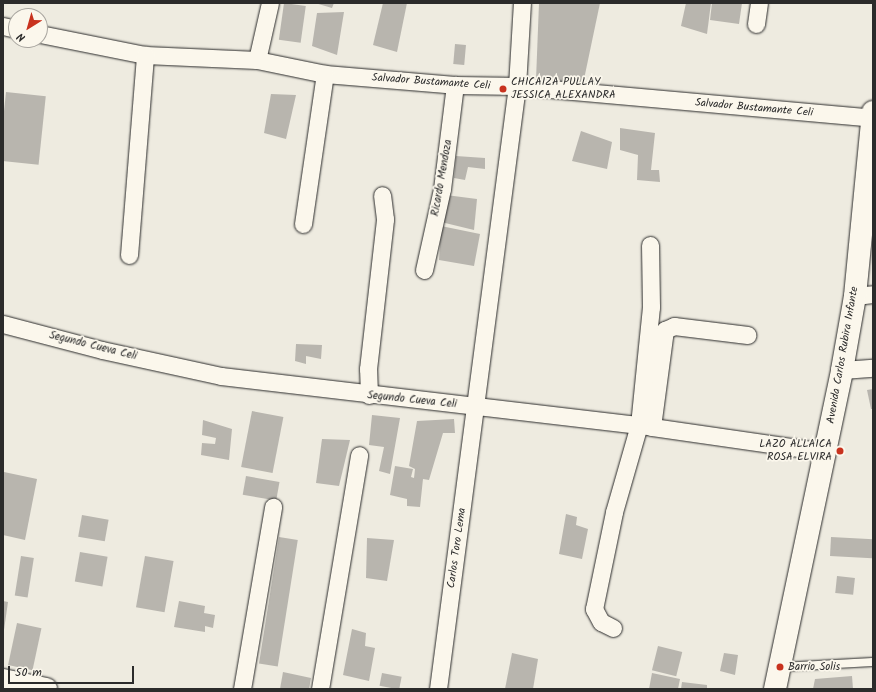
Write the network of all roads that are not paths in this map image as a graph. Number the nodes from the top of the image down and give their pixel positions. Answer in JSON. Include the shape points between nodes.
{"nodes":[{"id":1,"x":270,"y":3,"type":"edge"},
{"id":2,"x":522,"y":3,"type":"edge"},
{"id":3,"x":759,"y":3,"type":"edge"},
{"id":4,"x":756,"y":24,"type":"dead end"},
{"id":5,"x":48,"y":36,"type":"edge"},
{"id":6,"x":145,"y":55,"type":"junction"},
{"id":7,"x":257,"y":60,"type":"junction"},
{"id":8,"x":325,"y":74,"type":"junction"},
{"id":9,"x":455,"y":85,"type":"junction"},
{"id":10,"x":517,"y":86,"type":"junction"},
{"id":11,"x":873,"y":116,"type":"edge"},
{"id":12,"x":382,"y":195,"type":"dead end"},
{"id":13,"x":868,"y":213,"type":"edge"},
{"id":14,"x":303,"y":224,"type":"dead end"},
{"id":15,"x":650,"y":245,"type":"dead end"},
{"id":16,"x":129,"y":255,"type":"dead end"},
{"id":17,"x":424,"y":270,"type":"dead end"},
{"id":18,"x":864,"y":295,"type":"edge"},
{"id":19,"x":3,"y":324,"type":"edge"},
{"id":20,"x":747,"y":335,"type":"dead end"},
{"id":21,"x":873,"y":368,"type":"edge"},
{"id":22,"x":842,"y":370,"type":"junction"},
{"id":23,"x":369,"y":395,"type":"junction"},
{"id":24,"x":476,"y":406,"type":"junction"},
{"id":25,"x":645,"y":426,"type":"junction"},
{"id":26,"x":825,"y":452,"type":"junction"},
{"id":27,"x":359,"y":455,"type":"dead end"},
{"id":28,"x":273,"y":507,"type":"dead end"},
{"id":29,"x":613,"y":628,"type":"dead end"},
{"id":30,"x":873,"y":662,"type":"edge"},
{"id":31,"x":780,"y":667,"type":"junction"},
{"id":32,"x":3,"y":680,"type":"edge"},
{"id":33,"x":46,"y":689,"type":"edge"},
{"id":34,"x":242,"y":689,"type":"edge"},
{"id":35,"x":320,"y":689,"type":"edge"},
{"id":36,"x":438,"y":689,"type":"edge"},
{"id":37,"x":775,"y":689,"type":"edge"}],
"edges":[{"from":1,"to":7,"type":"street"},
{"from":2,"to":10,"type":"street"},
{"from":3,"to":4,"type":"street"},
{"from":5,"to":6,"type":"street","name":"Salvador Bustamante Celi"},
{"from":6,"to":7,"type":"street","name":"Salvador Bustamante Celi"},
{"from":6,"to":16,"type":"street"},
{"from":7,"to":8,"type":"street","name":"Salvador Bustamante Celi"},
{"from":8,"to":9,"type":"street","name":"Salvador Bustamante Celi"},
{"from":8,"to":14,"type":"street"},
{"from":9,"to":10,"type":"street","name":"Salvador Bustamante Celi"},
{"from":9,"to":17,"type":"street","name":"Ricardo Mendoza","via":[[442,189]]},
{"from":10,"to":11,"type":"street","name":"Salvador Bustamante Celi"},
{"from":10,"to":24,"type":"street","name":"Carlos Toro Lema"},
{"from":11,"to":13,"type":"street","name":"Avenida Carlos Rubira Infante"},
{"from":12,"to":23,"type":"street","via":[[385,219],[368,369]]},
{"from":13,"to":18,"type":"street","name":"Avenida Carlos Rubira Infante"},
{"from":15,"to":25,"type":"street","via":[[651,307]]},
{"from":18,"to":22,"type":"street","name":"Avenida Carlos Rubira Infante"},
{"from":19,"to":23,"type":"street","name":"Segundo Cueva Celi","via":[[102,350],[221,376]]},
{"from":20,"to":25,"type":"street","via":[[674,326],[665,330]]},
{"from":21,"to":22,"type":"street"},
{"from":22,"to":26,"type":"street","name":"Avenida Carlos Rubira Infante"},
{"from":23,"to":24,"type":"street","name":"Segundo Cueva Celi"},
{"from":24,"to":25,"type":"street","name":"Segundo Cueva Celi"},
{"from":24,"to":36,"type":"street","name":"Carlos Toro Lema"},
{"from":25,"to":26,"type":"street","name":"Segundo Cueva Celi"},
{"from":25,"to":29,"type":"street","via":[[614,512],[594,608],[601,622]]},
{"from":26,"to":31,"type":"street","name":"Avenida Carlos Rubira Infante"},
{"from":27,"to":35,"type":"street"},
{"from":28,"to":34,"type":"street"},
{"from":30,"to":31,"type":"lane"},
{"from":31,"to":37,"type":"street","name":"Avenida Carlos Rubira Infante"},
{"from":32,"to":33,"type":"street"}]}
